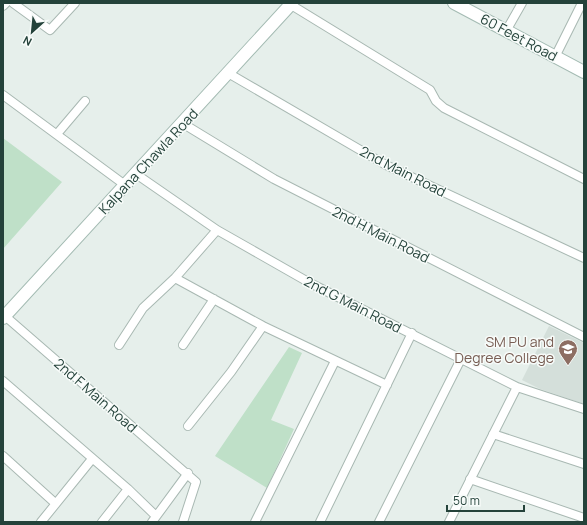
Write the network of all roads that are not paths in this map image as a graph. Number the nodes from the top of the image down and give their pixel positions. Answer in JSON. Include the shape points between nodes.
{"nodes":[{"id":1,"x":6,"y":3,"type":"edge"},
{"id":2,"x":13,"y":3,"type":"edge"},
{"id":3,"x":75,"y":3,"type":"edge"},
{"id":4,"x":454,"y":3,"type":"edge"},
{"id":5,"x":522,"y":3,"type":"edge"},
{"id":6,"x":582,"y":3,"type":"edge"},
{"id":7,"x":290,"y":4,"type":"edge"},
{"id":8,"x":3,"y":6,"type":"edge"},
{"id":9,"x":506,"y":31,"type":"junction"},
{"id":10,"x":555,"y":57,"type":"junction"},
{"id":11,"x":584,"y":72,"type":"edge"},
{"id":12,"x":228,"y":73,"type":"junction"},
{"id":13,"x":3,"y":95,"type":"edge"},
{"id":14,"x":86,"y":101,"type":"dead end"},
{"id":15,"x":182,"y":123,"type":"junction"},
{"id":16,"x":57,"y":134,"type":"junction"},
{"id":17,"x":136,"y":174,"type":"junction"},
{"id":18,"x":584,"y":179,"type":"edge"},
{"id":19,"x":125,"y":185,"type":"junction"},
{"id":20,"x":217,"y":230,"type":"junction"},
{"id":21,"x":584,"y":258,"type":"edge"},
{"id":22,"x":175,"y":278,"type":"junction"},
{"id":23,"x":214,"y":299,"type":"junction"},
{"id":24,"x":4,"y":317,"type":"edge"},
{"id":25,"x":263,"y":326,"type":"junction"},
{"id":26,"x":412,"y":333,"type":"junction"},
{"id":27,"x":584,"y":337,"type":"edge"},
{"id":28,"x":119,"y":345,"type":"dead end"},
{"id":29,"x":183,"y":346,"type":"dead end"},
{"id":30,"x":461,"y":359,"type":"junction"},
{"id":31,"x":336,"y":361,"type":"junction"},
{"id":32,"x":3,"y":382,"type":"edge"},
{"id":33,"x":387,"y":385,"type":"junction"},
{"id":34,"x":517,"y":387,"type":"junction"},
{"id":35,"x":584,"y":409,"type":"edge"},
{"id":36,"x":188,"y":426,"type":"dead end"},
{"id":37,"x":493,"y":434,"type":"junction"},
{"id":38,"x":3,"y":456,"type":"edge"},
{"id":39,"x":92,"y":458,"type":"junction"},
{"id":40,"x":584,"y":464,"type":"edge"},
{"id":41,"x":188,"y":474,"type":"junction"},
{"id":42,"x":470,"y":479,"type":"junction"},
{"id":43,"x":128,"y":489,"type":"junction"},
{"id":44,"x":55,"y":503,"type":"junction"},
{"id":45,"x":584,"y":518,"type":"edge"},
{"id":46,"x":154,"y":519,"type":"edge"},
{"id":47,"x":41,"y":522,"type":"edge"},
{"id":48,"x":102,"y":522,"type":"edge"},
{"id":49,"x":183,"y":522,"type":"edge"},
{"id":50,"x":255,"y":522,"type":"edge"},
{"id":51,"x":320,"y":522,"type":"edge"},
{"id":52,"x":379,"y":522,"type":"edge"},
{"id":53,"x":449,"y":522,"type":"edge"}],
"edges":[{"from":1,"to":8,"type":"street"},
{"from":2,"to":3,"type":"street","via":[[50,30]]},
{"from":4,"to":9,"type":"street","name":"60 Feet Road"},
{"from":5,"to":9,"type":"street"},
{"from":6,"to":10,"type":"street"},
{"from":7,"to":12,"type":"street","name":"Kalpana Chawla Road"},
{"from":7,"to":18,"type":"street","via":[[430,90],[436,101],[444,108]]},
{"from":9,"to":10,"type":"street","name":"60 Feet Road"},
{"from":10,"to":11,"type":"street","name":"60 Feet Road"},
{"from":12,"to":15,"type":"street","name":"Kalpana Chawla Road"},
{"from":12,"to":21,"type":"street","name":"2nd Main Road","via":[[386,165]]},
{"from":13,"to":16,"type":"street"},
{"from":14,"to":16,"type":"street"},
{"from":15,"to":17,"type":"street","name":"Kalpana Chawla Road"},
{"from":15,"to":27,"type":"street","name":"2nd H Main Road","via":[[274,179]]},
{"from":16,"to":19,"type":"street"},
{"from":17,"to":19,"type":"street","name":"Kalpana Chawla Road"},
{"from":17,"to":20,"type":"street","name":"2nd G Main Road"},
{"from":19,"to":24,"type":"street","name":"Kalpana Chawla Road"},
{"from":20,"to":22,"type":"street"},
{"from":20,"to":26,"type":"street","name":"2nd G Main Road","via":[[310,283]]},
{"from":22,"to":23,"type":"street"},
{"from":22,"to":28,"type":"street","via":[[143,308]]},
{"from":23,"to":25,"type":"street"},
{"from":23,"to":29,"type":"street"},
{"from":24,"to":41,"type":"street","name":"2nd F Main Road"},
{"from":25,"to":31,"type":"street"},
{"from":25,"to":36,"type":"street"},
{"from":26,"to":30,"type":"street","name":"2nd G Main Road"},
{"from":26,"to":33,"type":"street"},
{"from":30,"to":34,"type":"street","name":"2nd G Main Road"},
{"from":30,"to":52,"type":"street"},
{"from":31,"to":33,"type":"street"},
{"from":31,"to":50,"type":"street"},
{"from":32,"to":39,"type":"street"},
{"from":33,"to":51,"type":"street"},
{"from":34,"to":35,"type":"street","name":"2nd G Main Road"},
{"from":34,"to":37,"type":"street"},
{"from":37,"to":40,"type":"street"},
{"from":37,"to":42,"type":"street"},
{"from":38,"to":44,"type":"street"},
{"from":39,"to":43,"type":"street"},
{"from":39,"to":44,"type":"street"},
{"from":41,"to":46,"type":"street"},
{"from":41,"to":49,"type":"street","via":[[196,482]]},
{"from":42,"to":45,"type":"street"},
{"from":42,"to":53,"type":"street"},
{"from":43,"to":46,"type":"street"},
{"from":43,"to":48,"type":"street"},
{"from":44,"to":47,"type":"street"}]}
